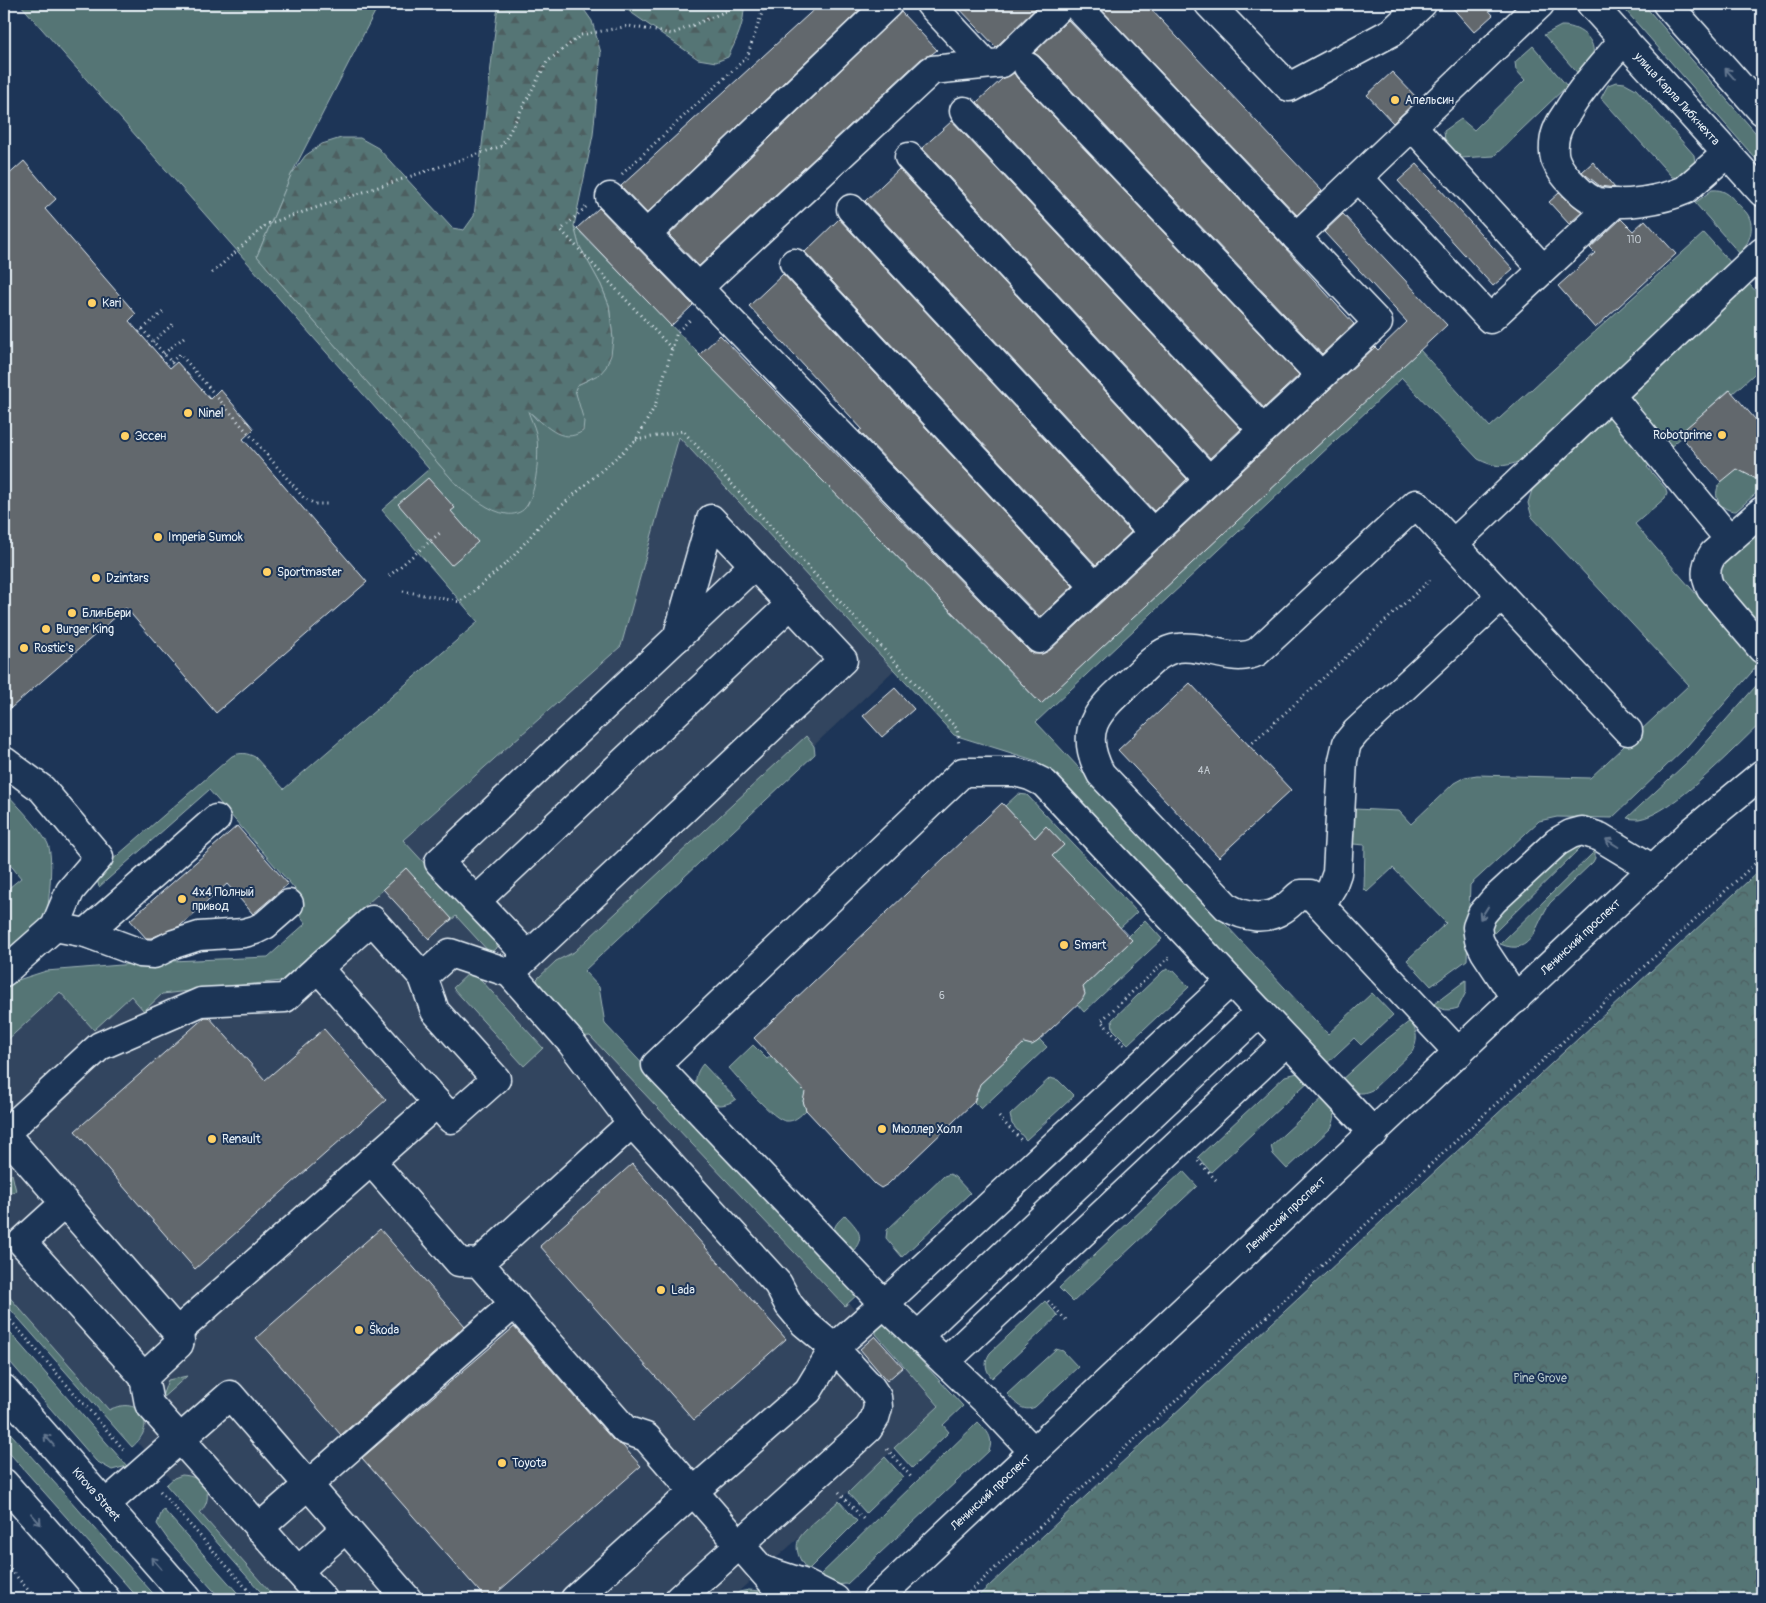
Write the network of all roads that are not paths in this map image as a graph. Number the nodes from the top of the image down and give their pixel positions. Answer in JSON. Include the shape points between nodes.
{"nodes":[{"id":1,"x":888,"y":4,"type":"edge"},
{"id":2,"x":930,"y":4,"type":"edge"},
{"id":3,"x":1062,"y":4,"type":"edge"},
{"id":4,"x":1074,"y":4,"type":"edge"},
{"id":5,"x":1209,"y":4,"type":"edge"},
{"id":6,"x":1422,"y":4,"type":"edge"},
{"id":7,"x":1540,"y":4,"type":"edge"},
{"id":8,"x":1592,"y":4,"type":"edge"},
{"id":9,"x":1668,"y":4,"type":"edge"},
{"id":10,"x":1624,"y":40,"type":"junction"},
{"id":11,"x":986,"y":64,"type":"junction"},
{"id":12,"x":1028,"y":67,"type":"dead end"},
{"id":13,"x":964,"y":111,"type":"dead end"},
{"id":14,"x":1762,"y":111,"type":"edge"},
{"id":15,"x":1412,"y":126,"type":"junction"},
{"id":16,"x":1727,"y":153,"type":"junction"},
{"id":17,"x":909,"y":157,"type":"dead end"},
{"id":18,"x":1359,"y":178,"type":"junction"},
{"id":19,"x":1762,"y":192,"type":"edge"},
{"id":20,"x":606,"y":193,"type":"road end"},
{"id":21,"x":1615,"y":203,"type":"junction"},
{"id":22,"x":851,"y":209,"type":"dead end"},
{"id":23,"x":646,"y":235,"type":"junction"},
{"id":24,"x":1296,"y":237,"type":"junction"},
{"id":25,"x":1762,"y":252,"type":"edge"},
{"id":26,"x":794,"y":263,"type":"dead end"},
{"id":27,"x":1543,"y":269,"type":"junction"},
{"id":28,"x":704,"y":294,"type":"junction"},
{"id":29,"x":1321,"y":376,"type":"junction"},
{"id":30,"x":1610,"y":395,"type":"junction"},
{"id":31,"x":1264,"y":430,"type":"junction"},
{"id":32,"x":1210,"y":480,"type":"junction"},
{"id":33,"x":1762,"y":511,"type":"edge"},
{"id":34,"x":1153,"y":533,"type":"junction"},
{"id":35,"x":1729,"y":539,"type":"junction"},
{"id":36,"x":1453,"y":544,"type":"junction"},
{"id":37,"x":754,"y":565,"type":"junction"},
{"id":38,"x":1095,"y":587,"type":"junction"},
{"id":39,"x":1502,"y":596,"type":"junction"},
{"id":40,"x":791,"y":604,"type":"junction"},
{"id":41,"x":677,"y":638,"type":"junction"},
{"id":42,"x":1762,"y":649,"type":"edge"},
{"id":43,"x":1628,"y":731,"type":"dead end"},
{"id":44,"x":1762,"y":755,"type":"edge"},
{"id":45,"x":4,"y":761,"type":"edge"},
{"id":46,"x":1762,"y":774,"type":"edge"},
{"id":47,"x":216,"y":819,"type":"dead end"},
{"id":48,"x":1694,"y":830,"type":"junction"},
{"id":49,"x":1653,"y":869,"type":"junction"},
{"id":50,"x":476,"y":901,"type":"junction"},
{"id":51,"x":290,"y":904,"type":"dead end"},
{"id":52,"x":1322,"y":905,"type":"junction"},
{"id":53,"x":55,"y":927,"type":"junction"},
{"id":54,"x":86,"y":933,"type":"junction"},
{"id":55,"x":519,"y":965,"type":"junction"},
{"id":56,"x":318,"y":968,"type":"junction"},
{"id":57,"x":4,"y":972,"type":"edge"},
{"id":58,"x":422,"y":977,"type":"junction"},
{"id":59,"x":1231,"y":982,"type":"junction"},
{"id":60,"x":1516,"y":999,"type":"junction"},
{"id":61,"x":1260,"y":1012,"type":"junction"},
{"id":62,"x":1287,"y":1040,"type":"junction"},
{"id":63,"x":1459,"y":1052,"type":"junction"},
{"id":64,"x":437,"y":1102,"type":"junction"},
{"id":65,"x":632,"y":1123,"type":"junction"},
{"id":66,"x":1374,"y":1133,"type":"junction"},
{"id":67,"x":4,"y":1134,"type":"edge"},
{"id":68,"x":371,"y":1161,"type":"junction"},
{"id":69,"x":65,"y":1203,"type":"junction"},
{"id":70,"x":479,"y":1263,"type":"junction"},
{"id":71,"x":514,"y":1303,"type":"junction"},
{"id":72,"x":884,"y":1304,"type":"junction"},
{"id":73,"x":177,"y":1332,"type":"junction"},
{"id":74,"x":918,"y":1336,"type":"junction"},
{"id":75,"x":834,"y":1348,"type":"junction"},
{"id":76,"x":945,"y":1362,"type":"junction"},
{"id":77,"x":144,"y":1377,"type":"junction"},
{"id":78,"x":4,"y":1389,"type":"edge"},
{"id":79,"x":180,"y":1439,"type":"junction"},
{"id":80,"x":1034,"y":1452,"type":"junction"},
{"id":81,"x":4,"y":1483,"type":"edge"},
{"id":82,"x":308,"y":1485,"type":"junction"},
{"id":83,"x":694,"y":1491,"type":"junction"},
{"id":84,"x":106,"y":1505,"type":"junction"},
{"id":85,"x":259,"y":1528,"type":"junction"},
{"id":86,"x":346,"y":1528,"type":"junction"},
{"id":87,"x":740,"y":1544,"type":"junction"},
{"id":88,"x":763,"y":1570,"type":"junction"},
{"id":89,"x":298,"y":1571,"type":"junction"},
{"id":90,"x":106,"y":1599,"type":"edge"},
{"id":91,"x":188,"y":1599,"type":"edge"},
{"id":92,"x":323,"y":1599,"type":"edge"},
{"id":93,"x":407,"y":1599,"type":"edge"},
{"id":94,"x":575,"y":1599,"type":"edge"},
{"id":95,"x":679,"y":1599,"type":"edge"},
{"id":96,"x":787,"y":1599,"type":"edge"},
{"id":97,"x":835,"y":1599,"type":"edge"},
{"id":98,"x":877,"y":1599,"type":"edge"}],
"edges":[{"from":1,"to":23,"type":"main road"},
{"from":2,"to":11,"type":"main road"},
{"from":3,"to":11,"type":"main road","via":[[1002,63]]},
{"from":4,"to":24,"type":"main road"},
{"from":5,"to":6,"type":"main road","via":[[1289,87],[1392,32]]},
{"from":7,"to":15,"type":"main road"},
{"from":8,"to":10,"type":"main road","name":"улица Карла Либкнехта"},
{"from":14,"to":9,"type":"main road","one_way":true},
{"from":10,"to":16,"type":"main road","name":"улица Карла Либкнехта"},
{"from":10,"to":21,"type":"main road","via":[[1570,108],[1558,127],[1554,148],[1556,161],[1579,190],[1597,202]]},
{"from":11,"to":28,"type":"main road","via":[[932,70]]},
{"from":12,"to":29,"type":"main road"},
{"from":13,"to":31,"type":"main road"},
{"from":15,"to":18,"type":"main road"},
{"from":15,"to":27,"type":"main road"},
{"from":16,"to":19,"type":"main road","name":"улица Карла Либкнехта"},
{"from":16,"to":21,"type":"main road","via":[[1685,190],[1625,204]]},
{"from":17,"to":32,"type":"main road"},
{"from":18,"to":24,"type":"main road"},
{"from":18,"to":27,"type":"main road","via":[[1490,319]]},
{"from":20,"to":23,"type":"main road"},
{"from":21,"to":27,"type":"main road"},
{"from":22,"to":34,"type":"main road"},
{"from":23,"to":28,"type":"main road"},
{"from":24,"to":29,"type":"main road","via":[[1378,323]]},
{"from":25,"to":30,"type":"main road"},
{"from":26,"to":38,"type":"main road"},
{"from":28,"to":38,"type":"main road","via":[[1039,639]]},
{"from":29,"to":31,"type":"main road"},
{"from":30,"to":35,"type":"main road"},
{"from":30,"to":36,"type":"main road"},
{"from":31,"to":32,"type":"main road"},
{"from":32,"to":34,"type":"main road"},
{"from":33,"to":35,"type":"main road"},
{"from":34,"to":38,"type":"main road"},
{"from":35,"to":42,"type":"main road","via":[[1708,562],[1707,581]]},
{"from":36,"to":39,"type":"main road"},
{"from":36,"to":52,"type":"main road","via":[[1416,504],[1258,652],[1239,656],[1196,647],[1161,653],[1100,710],[1095,720],[1092,753],[1101,774],[1227,907],[1245,915],[1266,916],[1284,909],[1306,893]]},
{"from":37,"to":40,"type":"main road"},
{"from":37,"to":41,"type":"main road"},
{"from":37,"to":41,"type":"main road","via":[[711,519]]},
{"from":39,"to":43,"type":"main road"},
{"from":39,"to":52,"type":"main road","via":[[1347,743],[1342,760],[1337,873]]},
{"from":40,"to":50,"type":"main road"},
{"from":40,"to":55,"type":"main road","via":[[843,660]]},
{"from":41,"to":50,"type":"main road","via":[[439,862]]},
{"from":44,"to":48,"type":"main road","name":"Ленинский проспект"},
{"from":45,"to":53,"type":"main road","via":[[42,789],[99,857],[70,890]]},
{"from":46,"to":48,"type":"main road","name":"Ленинский проспект"},
{"from":47,"to":54,"type":"main road"},
{"from":48,"to":49,"type":"main road","name":"Ленинский проспект"},
{"from":49,"to":60,"type":"main road","name":"Ленинский проспект"},
{"from":49,"to":60,"type":"main road","one_way":true,"via":[[1600,836],[1582,831],[1557,842],[1494,900],[1482,914],[1477,927],[1479,940]]},
{"from":50,"to":55,"type":"main road"},
{"from":51,"to":54,"type":"main road","via":[[255,930],[198,936],[154,954],[140,953]]},
{"from":52,"to":63,"type":"main road"},
{"from":53,"to":54,"type":"main road"},
{"from":53,"to":57,"type":"main road"},
{"from":55,"to":58,"type":"main road","via":[[450,953]]},
{"from":55,"to":65,"type":"main road","via":[[570,1041]]},
{"from":56,"to":58,"type":"main road","via":[[372,920]]},
{"from":56,"to":64,"type":"main road"},
{"from":56,"to":67,"type":"main road","via":[[285,998],[201,1002],[100,1046]]},
{"from":58,"to":64,"type":"main road","via":[[435,1011],[496,1079],[451,1119]]},
{"from":59,"to":61,"type":"main road"},
{"from":59,"to":72,"type":"main road"},
{"from":59,"to":72,"type":"main road","via":[[1044,784],[1015,772],[963,772],[656,1065]]},
{"from":60,"to":63,"type":"main road","name":"Ленинский проспект"},
{"from":61,"to":62,"type":"main road"},
{"from":61,"to":74,"type":"main road"},
{"from":62,"to":66,"type":"main road"},
{"from":62,"to":76,"type":"main road"},
{"from":63,"to":66,"type":"main road","name":"Ленинский проспект"},
{"from":64,"to":68,"type":"main road"},
{"from":65,"to":70,"type":"main road"},
{"from":65,"to":75,"type":"main road","via":[[778,1284],[804,1323]]},
{"from":66,"to":80,"type":"main road","name":"Ленинский проспект"},
{"from":67,"to":69,"type":"main road"},
{"from":68,"to":70,"type":"main road","via":[[459,1262]]},
{"from":68,"to":73,"type":"main road"},
{"from":69,"to":73,"type":"main road"},
{"from":69,"to":77,"type":"main road","via":[[22,1242]]},
{"from":70,"to":71,"type":"main road"},
{"from":71,"to":82,"type":"main road"},
{"from":71,"to":83,"type":"main road","via":[[625,1430],[646,1437]]},
{"from":72,"to":74,"type":"main road"},
{"from":72,"to":75,"type":"main road"},
{"from":73,"to":77,"type":"main road","via":[[179,1344]]},
{"from":74,"to":76,"type":"main road"},
{"from":75,"to":83,"type":"main road","via":[[808,1391]]},
{"from":75,"to":87,"type":"main road","via":[[871,1388],[878,1407],[875,1418],[868,1429]]},
{"from":76,"to":80,"type":"main road"},
{"from":77,"to":79,"type":"main road","via":[[149,1404]]},
{"from":84,"to":78,"type":"main road","name":"Kirova Street","one_way":true},
{"from":79,"to":82,"type":"main road","via":[[230,1395]]},
{"from":79,"to":84,"type":"main road"},
{"from":79,"to":85,"type":"main road"},
{"from":80,"to":98,"type":"main road","name":"Ленинский проспект"},
{"from":81,"to":90,"type":"main road","one_way":true},
{"from":82,"to":85,"type":"main road"},
{"from":82,"to":86,"type":"main road"},
{"from":83,"to":87,"type":"main road"},
{"from":83,"to":94,"type":"main road"},
{"from":91,"to":84,"type":"main road","name":"Kirova Street","one_way":true},
{"from":85,"to":89,"type":"main road"},
{"from":86,"to":89,"type":"main road"},
{"from":86,"to":93,"type":"main road"},
{"from":87,"to":88,"type":"main road"},
{"from":87,"to":95,"type":"main road"},
{"from":88,"to":96,"type":"main road"},
{"from":88,"to":97,"type":"main road","via":[[802,1583]]},
{"from":89,"to":92,"type":"main road"}]}
